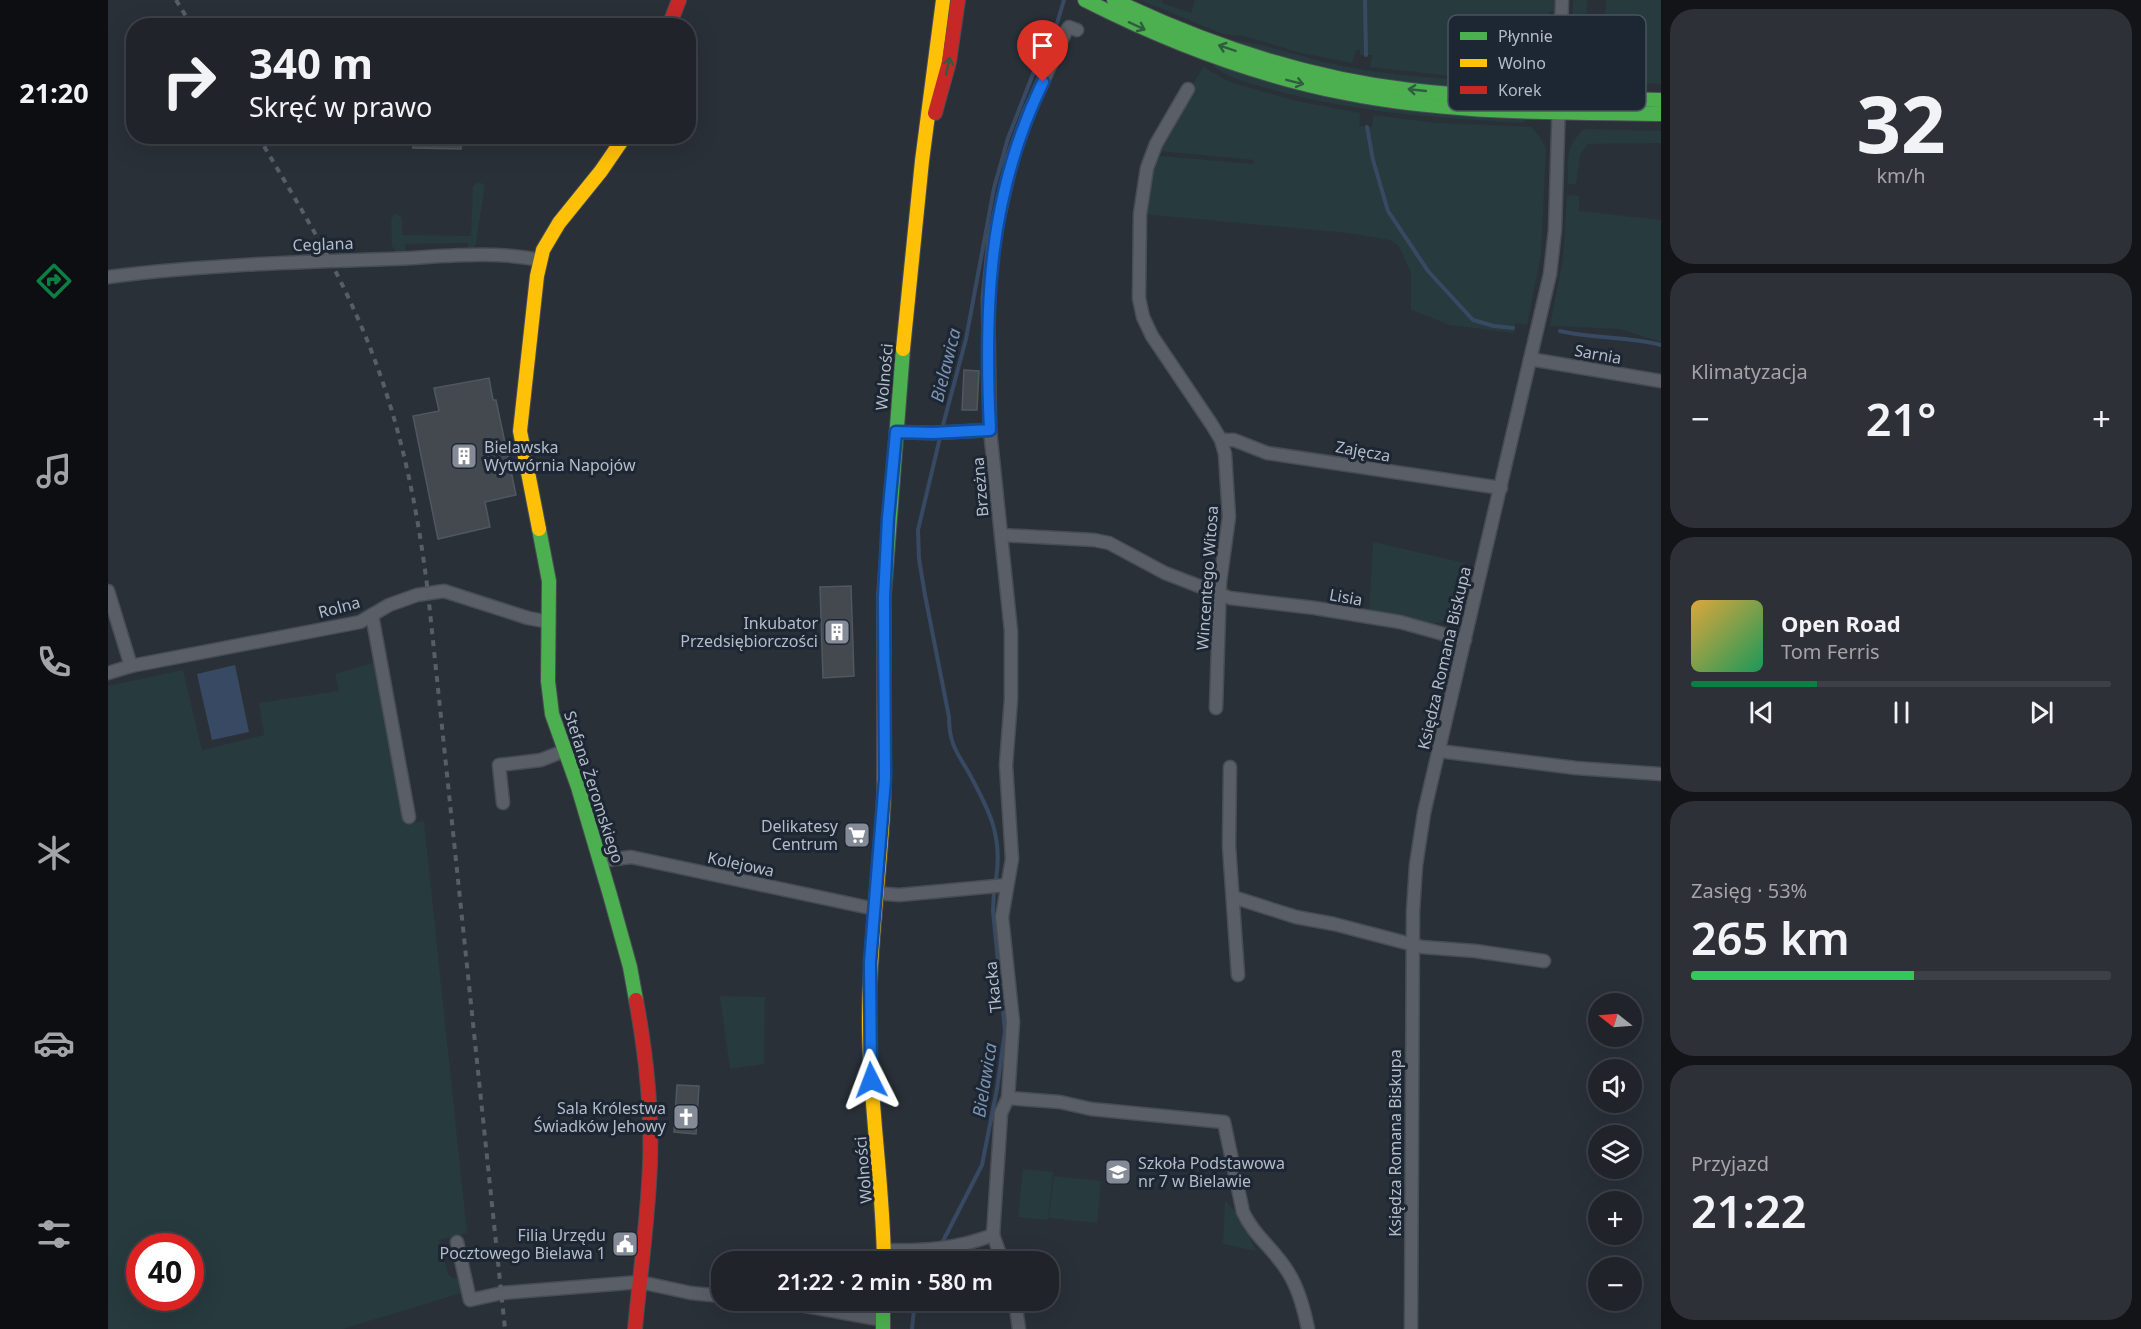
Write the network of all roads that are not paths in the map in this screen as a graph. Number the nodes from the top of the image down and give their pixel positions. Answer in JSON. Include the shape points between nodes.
{"nodes":[{"id":1,"x":679,"y":0,"type":"edge"},
{"id":2,"x":938,"y":0,"type":"edge"},
{"id":3,"x":943,"y":0,"type":"edge"},
{"id":4,"x":1085,"y":0,"type":"edge"},
{"id":5,"x":1114,"y":0,"type":"edge"},
{"id":6,"x":1562,"y":0,"type":"edge"},
{"id":7,"x":959,"y":1,"type":"edge"},
{"id":8,"x":1562,"y":15,"type":"edge"},
{"id":9,"x":672,"y":18,"type":"edge"},
{"id":10,"x":940,"y":21,"type":"junction"},
{"id":11,"x":1077,"y":30,"type":"dead end"},
{"id":12,"x":1188,"y":89,"type":"dead end"},
{"id":13,"x":1448,"y":93,"type":"edge"},
{"id":14,"x":1646,"y":100,"type":"edge"},
{"id":15,"x":1661,"y":100,"type":"edge"},
{"id":16,"x":1448,"y":105,"type":"edge"},
{"id":17,"x":1542,"y":111,"type":"edge"},
{"id":18,"x":1558,"y":112,"type":"junction"},
{"id":19,"x":1661,"y":114,"type":"edge"},
{"id":20,"x":925,"y":142,"type":"junction"},
{"id":21,"x":619,"y":144,"type":"edge"},
{"id":22,"x":540,"y":260,"type":"junction"},
{"id":23,"x":108,"y":277,"type":"edge"},
{"id":24,"x":1530,"y":359,"type":"junction"},
{"id":25,"x":1661,"y":381,"type":"edge"},
{"id":26,"x":990,"y":430,"type":"junction"},
{"id":27,"x":896,"y":432,"type":"junction"},
{"id":28,"x":1221,"y":440,"type":"junction"},
{"id":29,"x":1501,"y":488,"type":"junction"},
{"id":30,"x":1001,"y":536,"type":"junction"},
{"id":31,"x":108,"y":591,"type":"edge"},
{"id":32,"x":1220,"y":594,"type":"junction"},
{"id":33,"x":372,"y":615,"type":"junction"},
{"id":34,"x":549,"y":622,"type":"junction"},
{"id":35,"x":1465,"y":640,"type":"junction"},
{"id":36,"x":131,"y":666,"type":"junction"},
{"id":37,"x":108,"y":673,"type":"edge"},
{"id":38,"x":1216,"y":708,"type":"dead end"},
{"id":39,"x":564,"y":751,"type":"junction"},
{"id":40,"x":1439,"y":751,"type":"junction"},
{"id":41,"x":1230,"y":767,"type":"dead end"},
{"id":42,"x":1661,"y":774,"type":"edge"},
{"id":43,"x":503,"y":803,"type":"dead end"},
{"id":44,"x":409,"y":817,"type":"dead end"},
{"id":45,"x":600,"y":861,"type":"junction"},
{"id":46,"x":1007,"y":885,"type":"junction"},
{"id":47,"x":876,"y":893,"type":"junction"},
{"id":48,"x":1233,"y":897,"type":"junction"},
{"id":49,"x":875,"y":909,"type":"junction"},
{"id":50,"x":1413,"y":945,"type":"junction"},
{"id":51,"x":1544,"y":961,"type":"dead end"},
{"id":52,"x":1238,"y":975,"type":"dead end"},
{"id":53,"x":1008,"y":1098,"type":"junction"},
{"id":54,"x":993,"y":1235,"type":"junction"},
{"id":55,"x":457,"y":1242,"type":"dead end"},
{"id":56,"x":884,"y":1251,"type":"edge"},
{"id":57,"x":930,"y":1251,"type":"edge"},
{"id":58,"x":1000,"y":1251,"type":"edge"},
{"id":59,"x":640,"y":1282,"type":"junction"},
{"id":60,"x":711,"y":1295,"type":"edge"},
{"id":61,"x":823,"y":1311,"type":"edge"},
{"id":62,"x":1017,"y":1311,"type":"edge"},
{"id":63,"x":883,"y":1324,"type":"edge"},
{"id":64,"x":635,"y":1329,"type":"edge"},
{"id":65,"x":1019,"y":1329,"type":"edge"},
{"id":66,"x":1308,"y":1329,"type":"edge"},
{"id":67,"x":1411,"y":1329,"type":"edge"}],
"edges":[{"from":1,"to":9,"type":"street"},
{"from":2,"to":10,"type":"street"},
{"from":3,"to":10,"type":"street","name":"Wolności"},
{"from":4,"to":16,"type":"street","one_way":true,"via":[[1149,32],[1256,72],[1317,88]]},
{"from":13,"to":5,"type":"street","one_way":true,"via":[[1293,68],[1215,44]]},
{"from":6,"to":8,"type":"street","name":"Księdza Romana Biskupa"},
{"from":20,"to":7,"type":"street","name":"Wolności","one_way":true,"via":[[949,62]]},
{"from":10,"to":20,"type":"street","name":"Wolności"},
{"from":11,"to":26,"type":"street","name":"Brzeżna","via":[[1069,27],[1065,31],[1014,152],[1000,203],[988,298]]},
{"from":12,"to":28,"type":"street","name":"Wincentego Witosa","via":[[1146,168],[1140,214],[1139,298],[1154,339]]},
{"from":14,"to":15,"type":"street"},
{"from":17,"to":18,"type":"street","one_way":true},
{"from":18,"to":19,"type":"street"},
{"from":18,"to":24,"type":"street","name":"Księdza Romana Biskupa","via":[[1553,252]]},
{"from":20,"to":27,"type":"street","name":"Wolności"},
{"from":21,"to":22,"type":"street","name":"Stefana Żeromskiego","via":[[552,233]]},
{"from":22,"to":23,"type":"street","name":"Ceglana","via":[[484,256],[330,260],[223,265]]},
{"from":22,"to":34,"type":"street","name":"Stefana Żeromskiego","via":[[520,431],[548,572]]},
{"from":24,"to":25,"type":"street","name":"Sarnia"},
{"from":24,"to":29,"type":"street","name":"Księdza Romana Biskupa"},
{"from":26,"to":27,"type":"street"},
{"from":26,"to":30,"type":"street","name":"Brzeżna"},
{"from":27,"to":47,"type":"street","name":"Wolności","via":[[884,598],[885,779]]},
{"from":28,"to":29,"type":"street","name":"Zajęcza","via":[[1234,440],[1268,453]]},
{"from":28,"to":32,"type":"street","name":"Wincentego Witosa","via":[[1226,459],[1229,517]]},
{"from":29,"to":35,"type":"street","name":"Księdza Romana Biskupa"},
{"from":30,"to":32,"type":"street","name":"Brzeżna","via":[[1109,543],[1164,573]]},
{"from":30,"to":46,"type":"street","name":"Brzeżna","via":[[1011,632],[1006,765],[1012,860]]},
{"from":31,"to":36,"type":"street"},
{"from":32,"to":35,"type":"street","name":"Lisia","via":[[1400,622]]},
{"from":32,"to":38,"type":"street","name":"Wincentego Witosa"},
{"from":33,"to":34,"type":"street","name":"Rolna","via":[[417,595],[444,591]]},
{"from":33,"to":36,"type":"street","name":"Rolna","via":[[360,622]]},
{"from":33,"to":44,"type":"street"},
{"from":34,"to":39,"type":"street","name":"Stefana Żeromskiego","via":[[549,696]]},
{"from":35,"to":40,"type":"street","name":"Księdza Romana Biskupa"},
{"from":36,"to":37,"type":"street","name":"Rolna"},
{"from":39,"to":43,"type":"street","via":[[541,760],[499,765]]},
{"from":39,"to":45,"type":"street","name":"Stefana Żeromskiego"},
{"from":40,"to":42,"type":"street"},
{"from":40,"to":50,"type":"street","name":"Księdza Romana Biskupa","via":[[1416,864]]},
{"from":41,"to":48,"type":"street"},
{"from":45,"to":49,"type":"street","name":"Kolejowa","via":[[631,857]]},
{"from":45,"to":59,"type":"street","name":"Stefana Żeromskiego","via":[[630,967],[648,1081],[650,1157]]},
{"from":46,"to":47,"type":"street","via":[[899,895]]},
{"from":46,"to":53,"type":"street","name":"Tkacka","via":[[1002,917],[1013,1022]]},
{"from":47,"to":49,"type":"street","name":"Wolności"},
{"from":48,"to":50,"type":"street"},
{"from":48,"to":52,"type":"street"},
{"from":49,"to":56,"type":"street","name":"Wolności","via":[[869,1059],[883,1195]]},
{"from":50,"to":51,"type":"street"},
{"from":50,"to":67,"type":"street","name":"Księdza Romana Biskupa"},
{"from":53,"to":54,"type":"street","name":"Tkacka","via":[[1001,1113]]},
{"from":53,"to":66,"type":"street","via":[[1224,1122],[1243,1212],[1287,1271],[1298,1292]]},
{"from":54,"to":57,"type":"street"},
{"from":54,"to":58,"type":"street","name":"Tkacka"},
{"from":55,"to":59,"type":"street","via":[[470,1300],[502,1293]]},
{"from":59,"to":60,"type":"street"},
{"from":59,"to":64,"type":"street","name":"Stefana Żeromskiego"},
{"from":61,"to":63,"type":"street"},
{"from":62,"to":65,"type":"street"}]}
